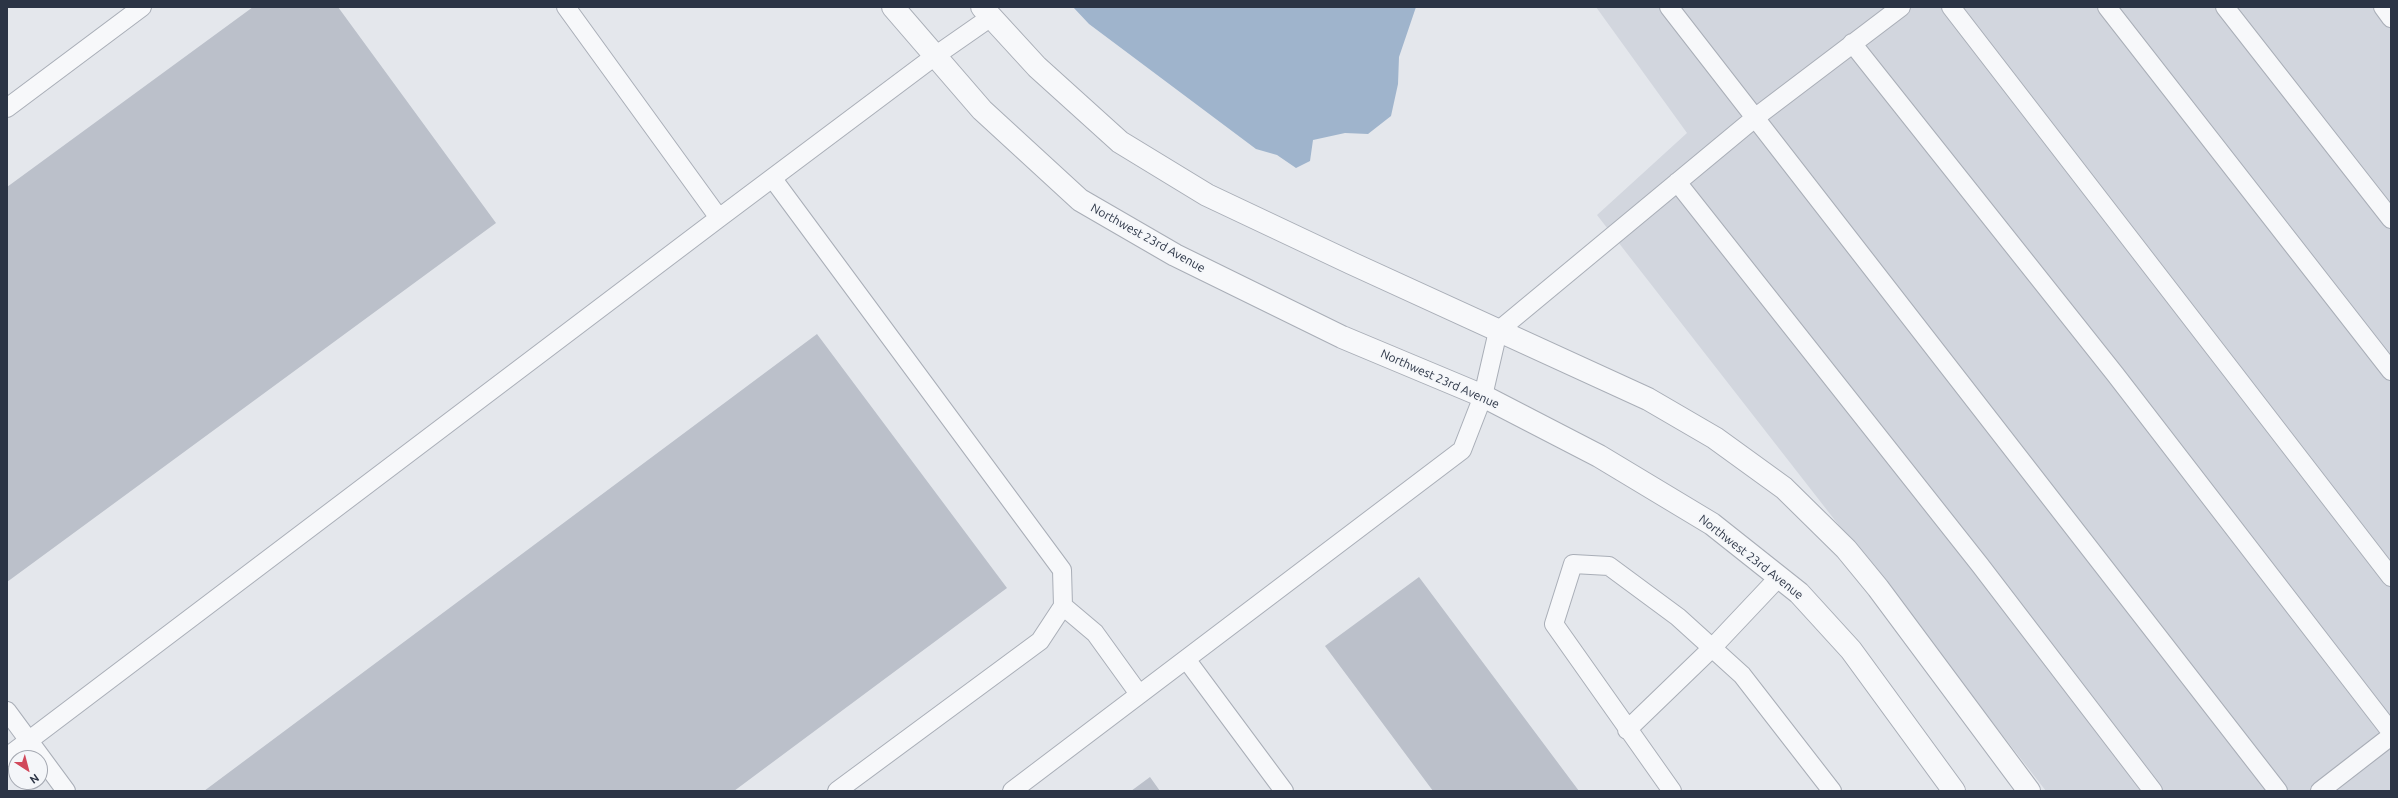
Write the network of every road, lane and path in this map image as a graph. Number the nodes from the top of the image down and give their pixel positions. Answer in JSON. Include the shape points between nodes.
{"nodes":[{"id":1,"x":142,"y":7,"type":"edge"},
{"id":2,"x":566,"y":7,"type":"edge"},
{"id":3,"x":893,"y":7,"type":"edge"},
{"id":4,"x":1670,"y":7,"type":"edge"},
{"id":5,"x":1901,"y":7,"type":"edge"},
{"id":6,"x":1951,"y":7,"type":"edge"},
{"id":7,"x":2107,"y":7,"type":"edge"},
{"id":8,"x":2225,"y":7,"type":"edge"},
{"id":9,"x":2383,"y":7,"type":"edge"},
{"id":10,"x":986,"y":12,"type":"edge"},
{"id":11,"x":2391,"y":18,"type":"edge"},
{"id":12,"x":1852,"y":43,"type":"junction"},
{"id":13,"x":935,"y":56,"type":"junction"},
{"id":14,"x":7,"y":108,"type":"edge"},
{"id":15,"x":1756,"y":117,"type":"junction"},
{"id":16,"x":772,"y":179,"type":"junction"},
{"id":17,"x":1678,"y":182,"type":"junction"},
{"id":18,"x":719,"y":218,"type":"junction"},
{"id":19,"x":2391,"y":219,"type":"edge"},
{"id":20,"x":1498,"y":331,"type":"junction"},
{"id":21,"x":2391,"y":371,"type":"edge"},
{"id":22,"x":1483,"y":396,"type":"junction"},
{"id":23,"x":1779,"y":577,"type":"junction"},
{"id":24,"x":2391,"y":577,"type":"edge"},
{"id":25,"x":1063,"y":606,"type":"junction"},
{"id":26,"x":1712,"y":648,"type":"junction"},
{"id":27,"x":1186,"y":659,"type":"junction"},
{"id":28,"x":1139,"y":694,"type":"junction"},
{"id":29,"x":7,"y":711,"type":"edge"},
{"id":30,"x":1627,"y":730,"type":"junction"},
{"id":31,"x":29,"y":741,"type":"junction"},
{"id":32,"x":2389,"y":741,"type":"edge"},
{"id":33,"x":7,"y":758,"type":"edge"},
{"id":34,"x":66,"y":791,"type":"edge"},
{"id":35,"x":838,"y":791,"type":"edge"},
{"id":36,"x":1012,"y":791,"type":"edge"},
{"id":37,"x":1284,"y":791,"type":"edge"},
{"id":38,"x":1672,"y":791,"type":"edge"},
{"id":39,"x":1832,"y":791,"type":"edge"},
{"id":40,"x":1954,"y":791,"type":"edge"},
{"id":41,"x":2029,"y":791,"type":"edge"},
{"id":42,"x":2153,"y":791,"type":"edge"},
{"id":43,"x":2278,"y":791,"type":"edge"},
{"id":44,"x":2320,"y":791,"type":"edge"}],
"edges":[{"from":1,"to":14,"type":"lane"},
{"from":2,"to":18,"type":"lane"},
{"from":3,"to":13,"type":"street","name":"Northwest 23rd Avenue"},
{"from":4,"to":15,"type":"lane"},
{"from":5,"to":12,"type":"lane"},
{"from":6,"to":24,"type":"lane"},
{"from":7,"to":21,"type":"lane"},
{"from":8,"to":19,"type":"lane"},
{"from":9,"to":11,"type":"lane"},
{"from":10,"to":13,"type":"lane"},
{"from":10,"to":20,"type":"street","via":[[1037,67],[1120,142],[1207,195]]},
{"from":12,"to":15,"type":"lane"},
{"from":12,"to":32,"type":"lane","via":[[2115,374]]},
{"from":13,"to":16,"type":"lane"},
{"from":13,"to":22,"type":"street","name":"Northwest 23rd Avenue","via":[[982,110],[1080,200],[1175,255],[1342,337]]},
{"from":15,"to":17,"type":"lane"},
{"from":15,"to":43,"type":"lane"},
{"from":16,"to":18,"type":"lane"},
{"from":16,"to":25,"type":"lane","via":[[1062,570]]},
{"from":17,"to":20,"type":"lane"},
{"from":17,"to":42,"type":"lane","via":[[1985,571]]},
{"from":18,"to":31,"type":"lane"},
{"from":20,"to":22,"type":"lane"},
{"from":20,"to":41,"type":"street","via":[[1648,399],[1715,438],[1784,488],[1846,549],[1878,588]]},
{"from":22,"to":23,"type":"street","name":"Northwest 23rd Avenue","via":[[1599,456],[1712,524]]},
{"from":22,"to":27,"type":"lane","via":[[1462,450]]},
{"from":23,"to":26,"type":"lane"},
{"from":23,"to":40,"type":"street","name":"Northwest 23rd Avenue","via":[[1799,593],[1851,650]]},
{"from":25,"to":28,"type":"lane","via":[[1095,633]]},
{"from":25,"to":35,"type":"lane","via":[[1040,641]]},
{"from":26,"to":30,"type":"lane"},
{"from":26,"to":30,"type":"lane","via":[[1678,617],[1609,566],[1574,564],[1554,624]]},
{"from":26,"to":39,"type":"lane","via":[[1742,675]]},
{"from":27,"to":28,"type":"lane"},
{"from":27,"to":37,"type":"lane"},
{"from":28,"to":36,"type":"lane"},
{"from":29,"to":31,"type":"lane"},
{"from":30,"to":38,"type":"lane"},
{"from":31,"to":33,"type":"lane"},
{"from":31,"to":34,"type":"lane"},
{"from":32,"to":44,"type":"lane"}]}
